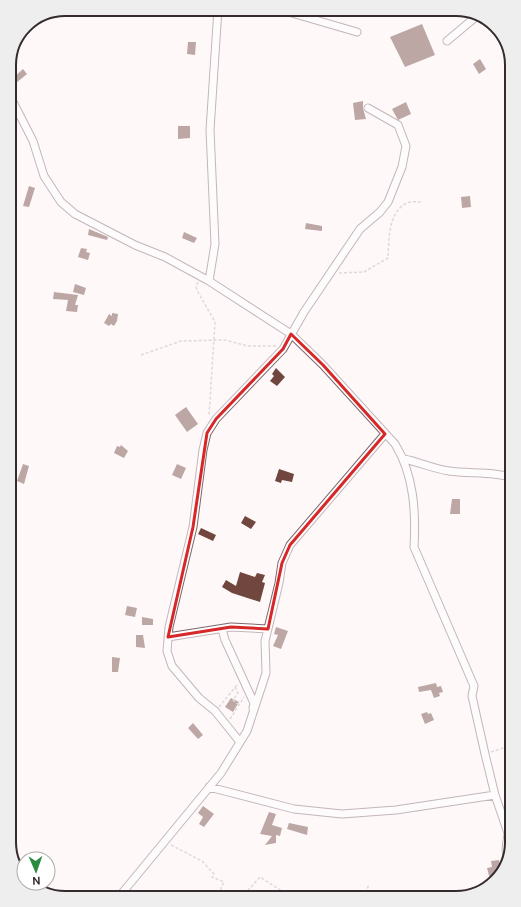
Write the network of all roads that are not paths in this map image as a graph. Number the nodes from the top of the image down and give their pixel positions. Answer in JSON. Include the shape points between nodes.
{"nodes":[{"id":1,"x":218,"y":16,"type":"edge"},
{"id":2,"x":302,"y":16,"type":"edge"},
{"id":3,"x":473,"y":19,"type":"edge"},
{"id":4,"x":357,"y":32,"type":"dead end"},
{"id":5,"x":447,"y":41,"type":"dead end"},
{"id":6,"x":16,"y":108,"type":"edge"},
{"id":7,"x":368,"y":108,"type":"dead end"},
{"id":8,"x":209,"y":281,"type":"junction"},
{"id":9,"x":291,"y":334,"type":"junction"},
{"id":10,"x":385,"y":434,"type":"junction"},
{"id":11,"x":404,"y":459,"type":"junction"},
{"id":12,"x":505,"y":475,"type":"edge"},
{"id":13,"x":222,"y":629,"type":"junction"},
{"id":14,"x":268,"y":629,"type":"junction"},
{"id":15,"x":168,"y":637,"type":"junction"},
{"id":16,"x":253,"y":712,"type":"junction"},
{"id":17,"x":240,"y":742,"type":"junction"},
{"id":18,"x":209,"y":787,"type":"junction"},
{"id":19,"x":494,"y":795,"type":"junction"},
{"id":20,"x":505,"y":822,"type":"edge"},
{"id":21,"x":124,"y":891,"type":"edge"}],
"edges":[{"from":1,"to":8,"type":"street","via":[[210,130],[215,244]]},
{"from":2,"to":4,"type":"street"},
{"from":3,"to":5,"type":"street"},
{"from":6,"to":8,"type":"street","via":[[33,142],[44,176],[61,202],[74,214]]},
{"from":7,"to":9,"type":"street","via":[[398,125],[406,146],[402,167],[388,202],[360,229]]},
{"from":8,"to":9,"type":"street"},
{"from":9,"to":10,"type":"street","via":[[323,365]]},
{"from":9,"to":15,"type":"street","via":[[285,346],[248,383],[207,433],[193,527]]},
{"from":10,"to":11,"type":"street"},
{"from":10,"to":14,"type":"street","via":[[290,544],[282,563]]},
{"from":11,"to":12,"type":"street","via":[[448,471]]},
{"from":11,"to":19,"type":"street","via":[[410,477],[416,527],[414,547],[474,686],[472,696]]},
{"from":13,"to":14,"type":"street"},
{"from":13,"to":15,"type":"street"},
{"from":13,"to":16,"type":"street","via":[[254,703]]},
{"from":14,"to":16,"type":"street","via":[[265,641],[266,672]]},
{"from":15,"to":17,"type":"street","via":[[167,651],[172,666],[199,698],[227,724]]},
{"from":16,"to":17,"type":"street","via":[[247,731]]},
{"from":17,"to":18,"type":"street"},
{"from":18,"to":19,"type":"street","via":[[294,809],[342,814],[396,810]]},
{"from":18,"to":21,"type":"street"},
{"from":19,"to":20,"type":"street"}]}
